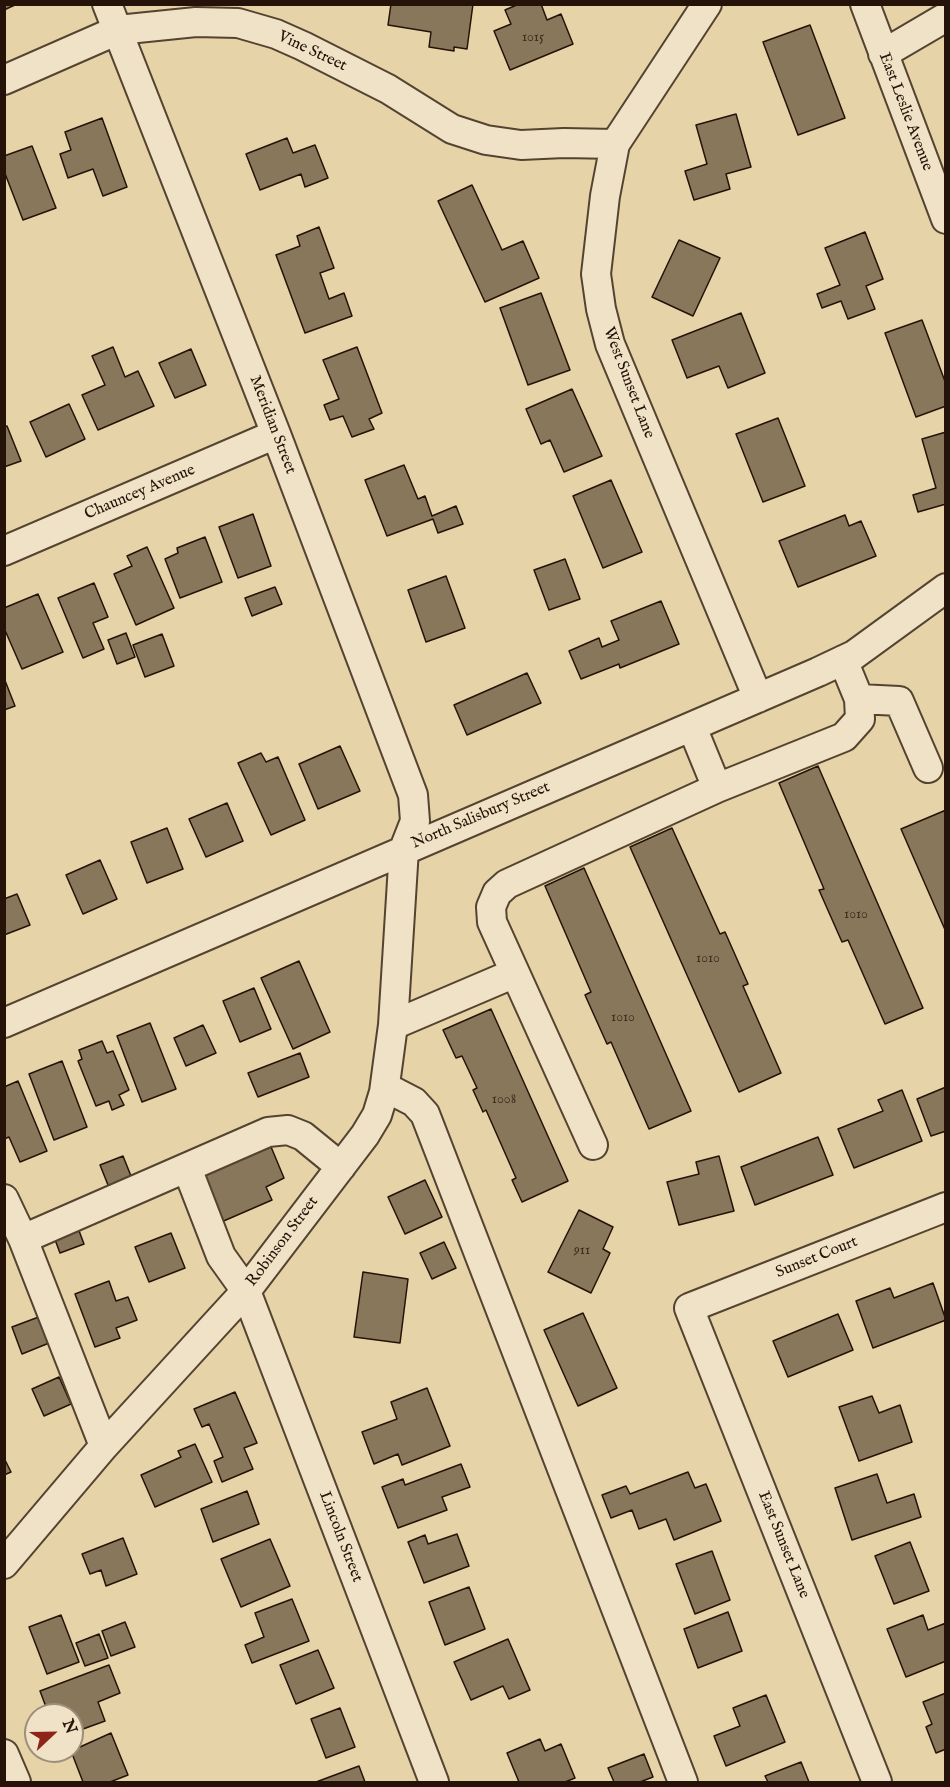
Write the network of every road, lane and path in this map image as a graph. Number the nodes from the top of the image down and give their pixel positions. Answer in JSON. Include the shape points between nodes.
{"nodes":[{"id":1,"x":707,"y":4,"type":"edge"},
{"id":2,"x":865,"y":4,"type":"edge"},
{"id":3,"x":112,"y":17,"type":"edge"},
{"id":4,"x":945,"y":17,"type":"edge"},
{"id":5,"x":883,"y":54,"type":"junction"},
{"id":6,"x":4,"y":80,"type":"edge"},
{"id":7,"x":615,"y":144,"type":"junction"},
{"id":8,"x":945,"y":219,"type":"edge"},
{"id":9,"x":276,"y":434,"type":"junction"},
{"id":10,"x":4,"y":551,"type":"edge"},
{"id":11,"x":945,"y":588,"type":"edge"},
{"id":12,"x":843,"y":660,"type":"junction"},
{"id":13,"x":758,"y":698,"type":"junction"},
{"id":14,"x":859,"y":699,"type":"junction"},
{"id":15,"x":692,"y":727,"type":"junction"},
{"id":16,"x":928,"y":768,"type":"dead end"},
{"id":17,"x":717,"y":788,"type":"junction"},
{"id":18,"x":404,"y":849,"type":"junction"},
{"id":19,"x":515,"y":973,"type":"junction"},
{"id":20,"x":4,"y":1023,"type":"edge"},
{"id":21,"x":393,"y":1024,"type":"junction"},
{"id":22,"x":385,"y":1087,"type":"junction"},
{"id":23,"x":593,"y":1145,"type":"dead end"},
{"id":24,"x":341,"y":1167,"type":"junction"},
{"id":25,"x":187,"y":1168,"type":"junction"},
{"id":26,"x":4,"y":1199,"type":"edge"},
{"id":27,"x":945,"y":1207,"type":"edge"},
{"id":28,"x":23,"y":1239,"type":"junction"},
{"id":29,"x":246,"y":1291,"type":"junction"},
{"id":30,"x":689,"y":1308,"type":"joint"},
{"id":31,"x":104,"y":1446,"type":"junction"},
{"id":32,"x":4,"y":1564,"type":"edge"},
{"id":33,"x":4,"y":1754,"type":"edge"},
{"id":34,"x":16,"y":1782,"type":"edge"},
{"id":35,"x":434,"y":1782,"type":"edge"},
{"id":36,"x":682,"y":1782,"type":"edge"},
{"id":37,"x":877,"y":1782,"type":"edge"}],
"edges":[{"from":1,"to":7,"type":"street","name":"West Sunset Lane"},
{"from":2,"to":5,"type":"street","name":"East Leslie Avenue"},
{"from":3,"to":6,"type":"street","name":"Vine Street"},
{"from":3,"to":7,"type":"street","name":"Vine Street","via":[[238,23],[276,34],[388,89],[452,129],[486,141],[521,145]]},
{"from":3,"to":9,"type":"street","name":"Meridian Street"},
{"from":4,"to":5,"type":"street"},
{"from":5,"to":8,"type":"street","name":"East Leslie Avenue"},
{"from":7,"to":13,"type":"street","name":"West Sunset Lane","via":[[596,274],[600,309],[610,344]]},
{"from":9,"to":10,"type":"street","name":"Chauncey Avenue"},
{"from":9,"to":18,"type":"street","name":"Meridian Street","via":[[412,795],[415,821]]},
{"from":11,"to":12,"type":"street","name":"North Salisbury Street"},
{"from":12,"to":13,"type":"street","name":"North Salisbury Street"},
{"from":12,"to":14,"type":"street"},
{"from":13,"to":15,"type":"street","name":"North Salisbury Street"},
{"from":14,"to":16,"type":"street","via":[[899,701]]},
{"from":14,"to":17,"type":"street","via":[[860,719],[844,737]]},
{"from":15,"to":17,"type":"street"},
{"from":15,"to":18,"type":"street","name":"North Salisbury Street"},
{"from":17,"to":19,"type":"street","via":[[507,884],[497,893],[491,907],[492,922]]},
{"from":18,"to":20,"type":"street","name":"North Salisbury Street"},
{"from":18,"to":21,"type":"street","name":"Robinson Street"},
{"from":19,"to":21,"type":"street"},
{"from":19,"to":23,"type":"street"},
{"from":21,"to":22,"type":"street","name":"Robinson Street"},
{"from":22,"to":24,"type":"street","name":"Robinson Street","via":[[377,1115]]},
{"from":22,"to":36,"type":"street","via":[[414,1102],[424,1114]]},
{"from":24,"to":25,"type":"street","via":[[303,1136],[288,1130],[268,1132]]},
{"from":24,"to":29,"type":"street","name":"Robinson Street"},
{"from":25,"to":28,"type":"street"},
{"from":25,"to":29,"type":"street","name":"Lincoln Street","via":[[221,1256]]},
{"from":26,"to":28,"type":"street"},
{"from":27,"to":30,"type":"street","name":"Sunset Court"},
{"from":28,"to":31,"type":"street"},
{"from":29,"to":31,"type":"street","name":"Robinson Street"},
{"from":29,"to":35,"type":"street","name":"Lincoln Street"},
{"from":30,"to":37,"type":"street","name":"East Sunset Lane"},
{"from":31,"to":32,"type":"street","name":"Robinson Street"},
{"from":33,"to":34,"type":"street"}]}
